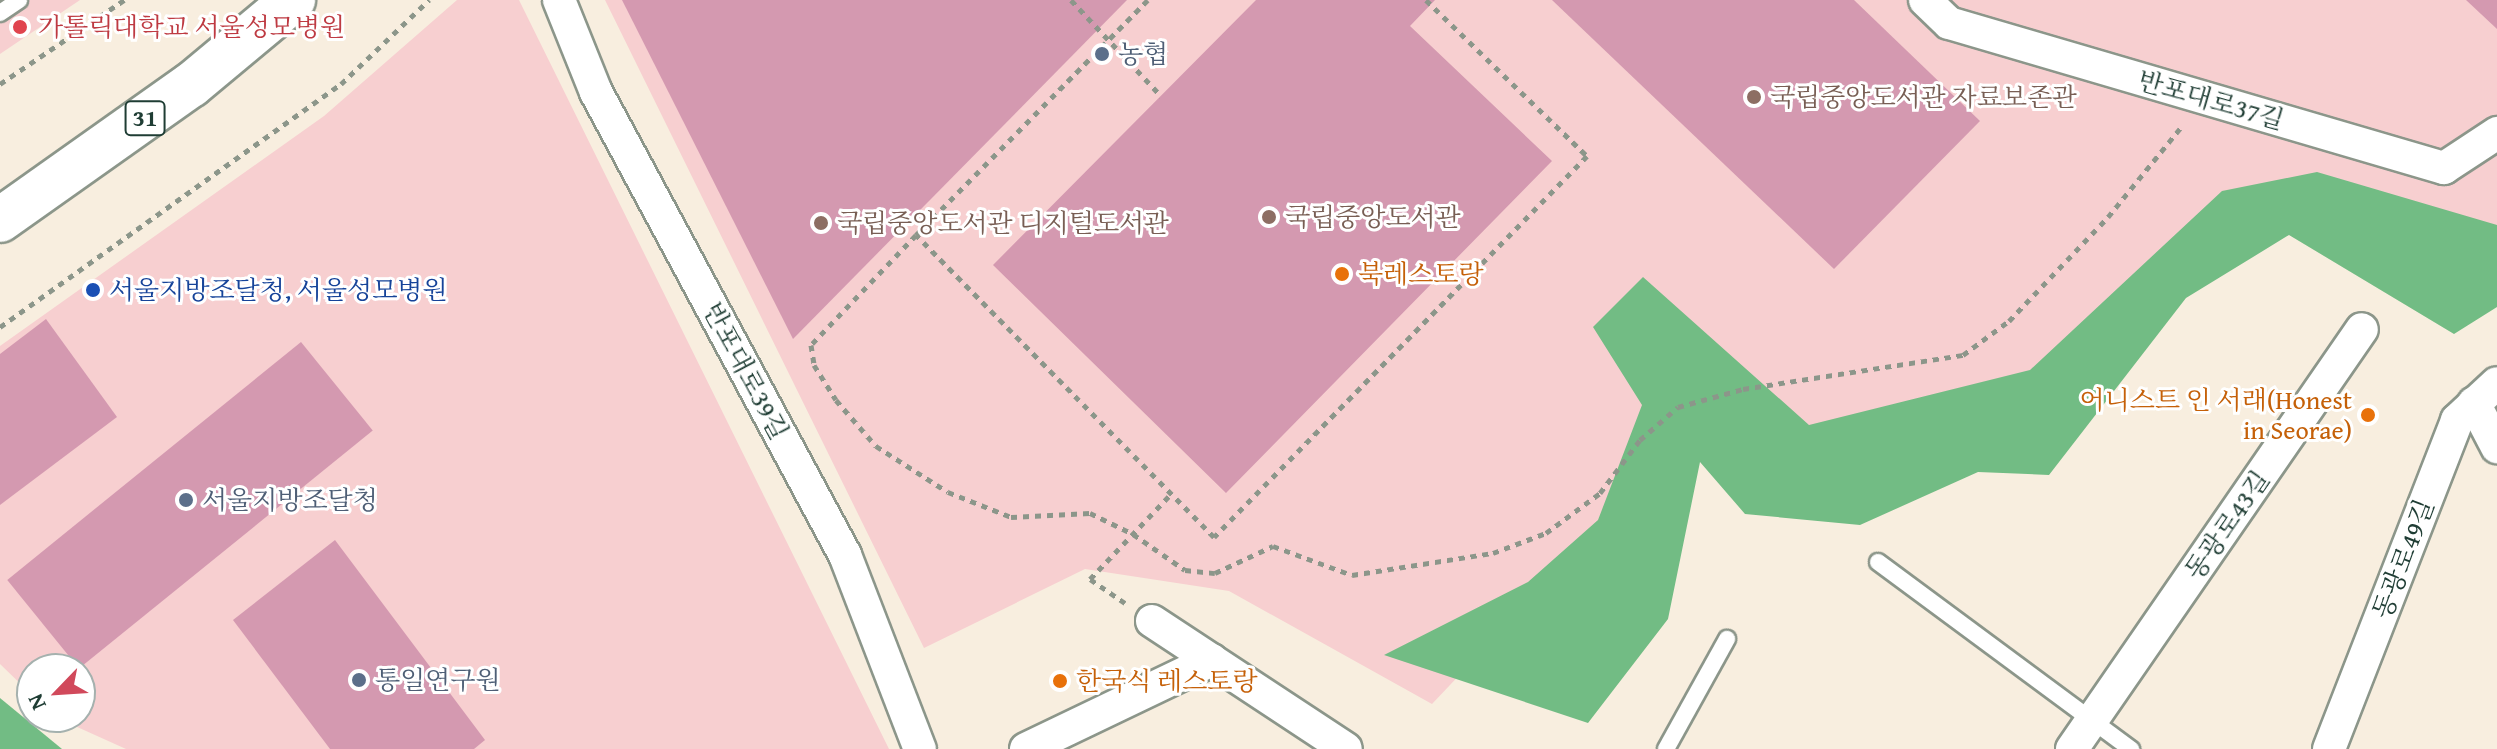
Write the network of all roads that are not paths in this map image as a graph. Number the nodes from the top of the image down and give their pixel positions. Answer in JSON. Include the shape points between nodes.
{"nodes":[{"id":1,"x":19,"y":0,"type":"edge"},
{"id":2,"x":293,"y":0,"type":"edge"},
{"id":3,"x":559,"y":0,"type":"edge"},
{"id":4,"x":1925,"y":0,"type":"edge"},
{"id":5,"x":0,"y":13,"type":"edge"},
{"id":6,"x":2497,"y":133,"type":"edge"},
{"id":7,"x":0,"y":220,"type":"edge"},
{"id":8,"x":2362,"y":329,"type":"dead end"},
{"id":9,"x":2486,"y":393,"type":"edge"},
{"id":10,"x":2497,"y":447,"type":"edge"},
{"id":11,"x":1878,"y":562,"type":"dead end"},
{"id":12,"x":1152,"y":621,"type":"road end"},
{"id":13,"x":1727,"y":639,"type":"dead end"},
{"id":14,"x":1212,"y":660,"type":"junction"},
{"id":15,"x":2092,"y":721,"type":"junction"},
{"id":16,"x":920,"y":749,"type":"edge"},
{"id":17,"x":1026,"y":749,"type":"edge"},
{"id":18,"x":1346,"y":749,"type":"edge"},
{"id":19,"x":1666,"y":749,"type":"edge"},
{"id":20,"x":2072,"y":749,"type":"edge"},
{"id":21,"x":2131,"y":749,"type":"edge"},
{"id":22,"x":2329,"y":749,"type":"edge"}],
"edges":[{"from":1,"to":5,"type":"lane"},
{"from":2,"to":7,"type":"main road","number":"31","via":[[191,85]]},
{"from":3,"to":16,"type":"street","name":"반포대로39길","via":[[596,92],[845,555]]},
{"from":4,"to":6,"type":"street","name":"반포대로37길","via":[[1949,23],[2444,168]]},
{"from":8,"to":15,"type":"street","name":"동광로43길"},
{"from":9,"to":10,"type":"street"},
{"from":9,"to":22,"type":"street","name":"동광로49길","via":[[2457,420]]},
{"from":11,"to":15,"type":"lane"},
{"from":12,"to":14,"type":"street"},
{"from":13,"to":19,"type":"lane"},
{"from":14,"to":17,"type":"street"},
{"from":14,"to":18,"type":"street"},
{"from":15,"to":20,"type":"street","name":"동광로43길"},
{"from":15,"to":21,"type":"lane"}]}
